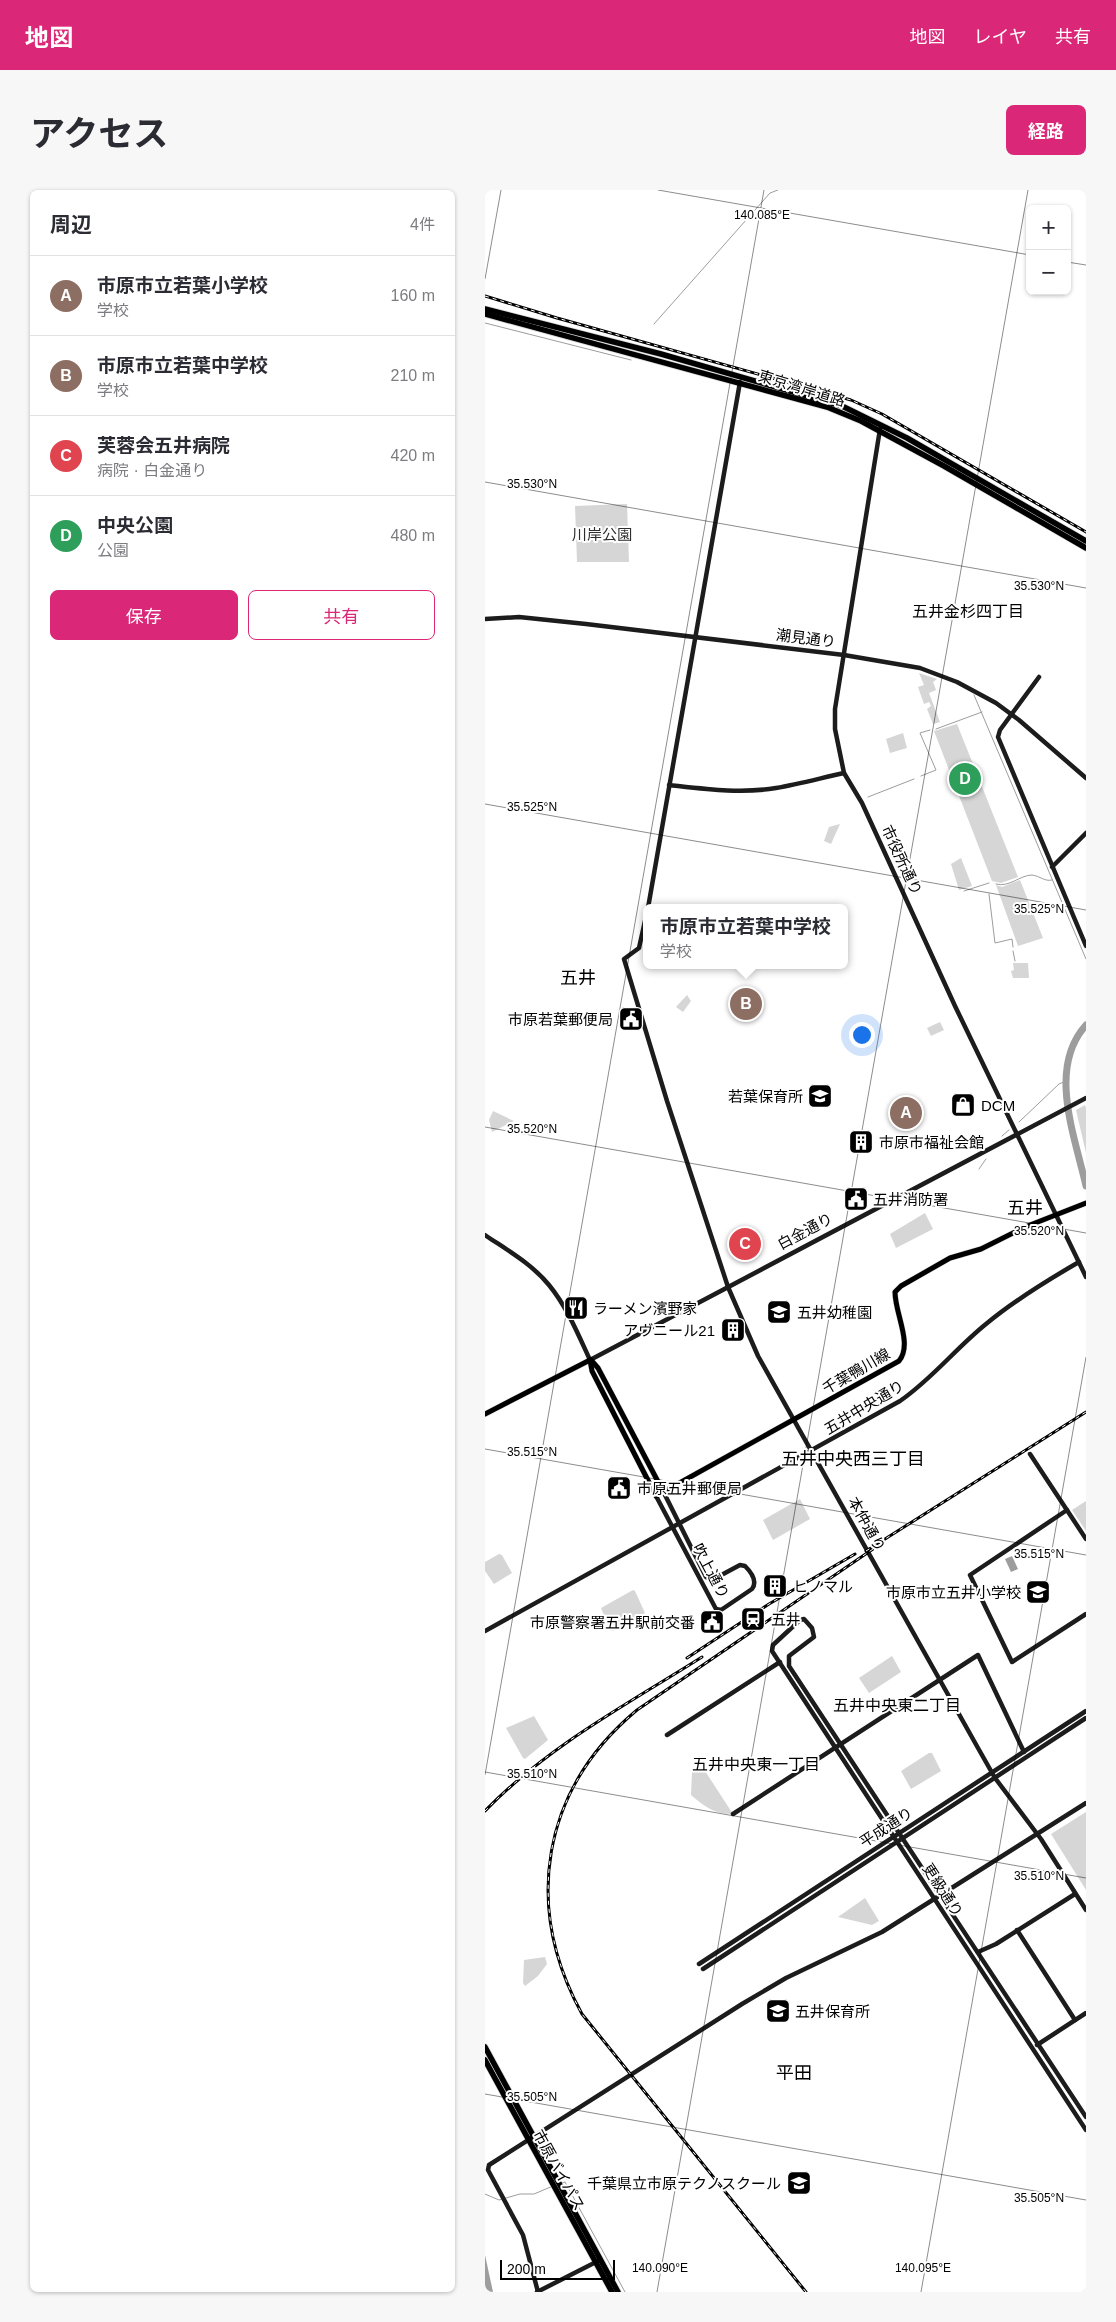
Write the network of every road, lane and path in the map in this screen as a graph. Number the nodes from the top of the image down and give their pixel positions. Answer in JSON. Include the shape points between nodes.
{"nodes":[{"id":1,"x":485,"y":309,"type":"edge"},
{"id":2,"x":485,"y":314,"type":"edge"},
{"id":3,"x":740,"y":380,"type":"junction"},
{"id":4,"x":880,"y":427,"type":"junction"},
{"id":5,"x":1086,"y":541,"type":"edge"},
{"id":6,"x":1086,"y":548,"type":"edge"},
{"id":7,"x":486,"y":619,"type":"edge"},
{"id":8,"x":695,"y":637,"type":"junction"},
{"id":9,"x":844,"y":655,"type":"junction"},
{"id":10,"x":1039,"y":677,"type":"dead end"},
{"id":11,"x":1012,"y":714,"type":"junction"},
{"id":12,"x":844,"y":773,"type":"junction"},
{"id":13,"x":1086,"y":778,"type":"edge"},
{"id":14,"x":669,"y":785,"type":"junction"},
{"id":15,"x":1086,"y":834,"type":"edge"},
{"id":16,"x":1052,"y":867,"type":"junction"},
{"id":17,"x":649,"y":904,"type":"edge"},
{"id":18,"x":643,"y":930,"type":"edge"},
{"id":19,"x":1086,"y":946,"type":"edge"},
{"id":20,"x":1086,"y":1098,"type":"edge"},
{"id":21,"x":1018,"y":1134,"type":"junction"},
{"id":22,"x":1083,"y":1204,"type":"edge"},
{"id":23,"x":1056,"y":1214,"type":"junction"},
{"id":24,"x":485,"y":1235,"type":"edge"},
{"id":25,"x":1079,"y":1262,"type":"junction"},
{"id":26,"x":1086,"y":1277,"type":"edge"},
{"id":27,"x":728,"y":1288,"type":"junction"},
{"id":28,"x":590,"y":1360,"type":"junction"},
{"id":29,"x":485,"y":1414,"type":"edge"},
{"id":30,"x":794,"y":1420,"type":"junction"},
{"id":31,"x":812,"y":1451,"type":"junction"},
{"id":32,"x":1031,"y":1454,"type":"dead end"},
{"id":33,"x":664,"y":1494,"type":"junction"},
{"id":34,"x":656,"y":1496,"type":"junction"},
{"id":35,"x":1067,"y":1510,"type":"junction"},
{"id":36,"x":680,"y":1524,"type":"junction"},
{"id":37,"x":674,"y":1527,"type":"junction"},
{"id":38,"x":1086,"y":1539,"type":"edge"},
{"id":39,"x":1086,"y":1614,"type":"edge"},
{"id":40,"x":485,"y":1631,"type":"edge"},
{"id":41,"x":780,"y":1662,"type":"junction"},
{"id":42,"x":940,"y":1679,"type":"junction"},
{"id":43,"x":1086,"y":1711,"type":"edge"},
{"id":44,"x":1086,"y":1718,"type":"edge"},
{"id":45,"x":667,"y":1736,"type":"dead end"},
{"id":46,"x":841,"y":1744,"type":"junction"},
{"id":47,"x":836,"y":1747,"type":"junction"},
{"id":48,"x":1024,"y":1752,"type":"junction"},
{"id":49,"x":991,"y":1770,"type":"junction"},
{"id":50,"x":995,"y":1778,"type":"junction"},
{"id":51,"x":1086,"y":1803,"type":"edge"},
{"id":52,"x":733,"y":1814,"type":"dead end"},
{"id":53,"x":900,"y":1832,"type":"junction"},
{"id":54,"x":1038,"y":1834,"type":"junction"},
{"id":55,"x":894,"y":1836,"type":"junction"},
{"id":56,"x":903,"y":1838,"type":"junction"},
{"id":57,"x":897,"y":1842,"type":"junction"},
{"id":58,"x":941,"y":1894,"type":"junction"},
{"id":59,"x":1075,"y":1894,"type":"junction"},
{"id":60,"x":934,"y":1899,"type":"junction"},
{"id":61,"x":1086,"y":1910,"type":"edge"},
{"id":62,"x":1017,"y":1930,"type":"junction"},
{"id":63,"x":978,"y":1952,"type":"junction"},
{"id":64,"x":699,"y":1964,"type":"dead end"},
{"id":65,"x":703,"y":1969,"type":"dead end"},
{"id":66,"x":1086,"y":2013,"type":"edge"},
{"id":67,"x":1075,"y":2020,"type":"junction"},
{"id":68,"x":1038,"y":2044,"type":"junction"},
{"id":69,"x":485,"y":2046,"type":"edge"},
{"id":70,"x":1032,"y":2048,"type":"junction"},
{"id":71,"x":485,"y":2060,"type":"edge"},
{"id":72,"x":1086,"y":2117,"type":"edge"},
{"id":73,"x":1086,"y":2130,"type":"edge"},
{"id":74,"x":532,"y":2138,"type":"junction"},
{"id":75,"x":598,"y":2261,"type":"junction"},
{"id":76,"x":538,"y":2292,"type":"edge"},
{"id":77,"x":612,"y":2292,"type":"edge"},
{"id":78,"x":618,"y":2292,"type":"edge"}],
"edges":[{"from":1,"to":3,"type":"highway","name":"東京湾岸道路","via":[[661,354]]},
{"from":2,"to":3,"type":"highway","name":"東京湾岸道路"},
{"from":3,"to":4,"type":"highway","name":"東京湾岸道路","via":[[827,406]]},
{"from":3,"to":8,"type":"street"},
{"from":4,"to":5,"type":"highway","name":"東京湾岸道路"},
{"from":4,"to":6,"type":"highway","name":"東京湾岸道路"},
{"from":4,"to":9,"type":"street","name":"市役所通り"},
{"from":7,"to":8,"type":"street","name":"潮見通り","via":[[519,618]]},
{"from":8,"to":9,"type":"street","name":"潮見通り"},
{"from":8,"to":14,"type":"street"},
{"from":9,"to":11,"type":"street","name":"潮見通り","via":[[898,662],[937,674],[973,690]]},
{"from":9,"to":12,"type":"street","name":"市役所通り","via":[[835,708],[835,729]]},
{"from":10,"to":11,"type":"street"},
{"from":11,"to":13,"type":"street","name":"潮見通り"},
{"from":11,"to":16,"type":"street","via":[[998,737]]},
{"from":12,"to":14,"type":"street","via":[[759,790],[724,791]]},
{"from":12,"to":21,"type":"street","name":"市役所通り","via":[[862,803]]},
{"from":14,"to":17,"type":"street"},
{"from":15,"to":16,"type":"street"},
{"from":16,"to":19,"type":"street"},
{"from":18,"to":27,"type":"street","name":"本仲通り","via":[[639,948],[624,959]]},
{"from":20,"to":21,"type":"street","name":"白金通り"},
{"from":21,"to":23,"type":"street","name":"市役所通り"},
{"from":21,"to":27,"type":"street","name":"白金通り"},
{"from":22,"to":23,"type":"main road","name":"千葉鴨川線"},
{"from":23,"to":25,"type":"street","name":"市役所通り"},
{"from":23,"to":30,"type":"main road","name":"千葉鴨川線","via":[[981,1249],[950,1258],[901,1286],[895,1292],[895,1302],[906,1344],[903,1356],[893,1366]]},
{"from":24,"to":28,"type":"street","name":"吹上通り","via":[[549,1284],[566,1309]]},
{"from":25,"to":26,"type":"street","name":"市役所通り"},
{"from":25,"to":31,"type":"street","name":"五井中央通り","via":[[1025,1294],[985,1325],[923,1386],[867,1422]]},
{"from":27,"to":28,"type":"street","name":"白金通り"},
{"from":27,"to":30,"type":"street","name":"本仲通り","via":[[758,1356]]},
{"from":28,"to":29,"type":"main road"},
{"from":28,"to":33,"type":"main road","name":"吹上通り","via":[[598,1368]]},
{"from":28,"to":34,"type":"main road","name":"吹上通り","via":[[592,1371]]},
{"from":30,"to":31,"type":"street","name":"本仲通り"},
{"from":30,"to":33,"type":"main road","name":"千葉鴨川線"},
{"from":31,"to":36,"type":"street","name":"五井中央通り"},
{"from":31,"to":42,"type":"street","name":"本仲通り"},
{"from":32,"to":35,"type":"street"},
{"from":33,"to":34,"type":"main road","name":"千葉鴨川線"},
{"from":33,"to":36,"type":"street","name":"吹上通り"},
{"from":34,"to":37,"type":"street","name":"吹上通り"},
{"from":35,"to":38,"type":"street"},
{"from":35,"to":39,"type":"street","via":[[970,1575],[1012,1662]]},
{"from":36,"to":37,"type":"street","name":"五井中央通り"},
{"from":36,"to":37,"type":"street","name":"吹上通り","via":[[706,1577],[713,1580],[746,1566],[755,1579],[754,1587],[721,1610],[716,1609]]},
{"from":37,"to":40,"type":"street","name":"五井中央通り"},
{"from":41,"to":45,"type":"street"},
{"from":41,"to":46,"type":"street","name":"更級通り","via":[[772,1651],[773,1645],[805,1619],[814,1633],[813,1639],[789,1656],[789,1666]]},
{"from":41,"to":47,"type":"street","name":"更級通り"},
{"from":42,"to":46,"type":"street"},
{"from":42,"to":48,"type":"street","via":[[978,1655]]},
{"from":42,"to":49,"type":"street","name":"本仲通り"},
{"from":43,"to":48,"type":"street","name":"平成通り"},
{"from":44,"to":50,"type":"street","name":"平成通り"},
{"from":46,"to":47,"type":"street"},
{"from":46,"to":53,"type":"street","name":"更級通り"},
{"from":47,"to":52,"type":"street"},
{"from":47,"to":55,"type":"street","name":"更級通り"},
{"from":48,"to":49,"type":"street","name":"平成通り"},
{"from":49,"to":50,"type":"street","name":"本仲通り"},
{"from":49,"to":53,"type":"street","name":"平成通り"},
{"from":50,"to":54,"type":"street","name":"本仲通り"},
{"from":50,"to":56,"type":"street","name":"平成通り"},
{"from":51,"to":54,"type":"street"},
{"from":53,"to":55,"type":"street","name":"平成通り"},
{"from":53,"to":56,"type":"street","name":"更級通り"},
{"from":54,"to":58,"type":"street"},
{"from":54,"to":59,"type":"street","name":"本仲通り"},
{"from":55,"to":57,"type":"street","name":"更級通り"},
{"from":55,"to":64,"type":"street","name":"平成通り"},
{"from":56,"to":57,"type":"street","name":"平成通り"},
{"from":56,"to":58,"type":"street","name":"更級通り"},
{"from":57,"to":60,"type":"street","name":"更級通り"},
{"from":57,"to":65,"type":"street","name":"平成通り"},
{"from":58,"to":60,"type":"street"},
{"from":58,"to":63,"type":"street","name":"更級通り"},
{"from":59,"to":61,"type":"street","name":"本仲通り"},
{"from":59,"to":62,"type":"street"},
{"from":60,"to":70,"type":"street","name":"更級通り"},
{"from":60,"to":74,"type":"street","via":[[882,1932],[749,1999]]},
{"from":62,"to":63,"type":"street"},
{"from":62,"to":67,"type":"street"},
{"from":63,"to":68,"type":"street","name":"更級通り"},
{"from":66,"to":67,"type":"street"},
{"from":67,"to":68,"type":"street"},
{"from":68,"to":70,"type":"street"},
{"from":68,"to":72,"type":"street","name":"更級通り"},
{"from":69,"to":74,"type":"highway","name":"市原バイパス"},
{"from":70,"to":73,"type":"street","name":"更級通り"},
{"from":71,"to":74,"type":"highway","name":"市原バイパス"},
{"from":74,"to":75,"type":"highway","name":"市原バイパス"},
{"from":74,"to":76,"type":"street","via":[[491,2163],[488,2170],[523,2234]]},
{"from":75,"to":76,"type":"street"},
{"from":75,"to":77,"type":"highway","name":"市原バイパス"},
{"from":75,"to":78,"type":"highway","name":"市原バイパス"}]}
